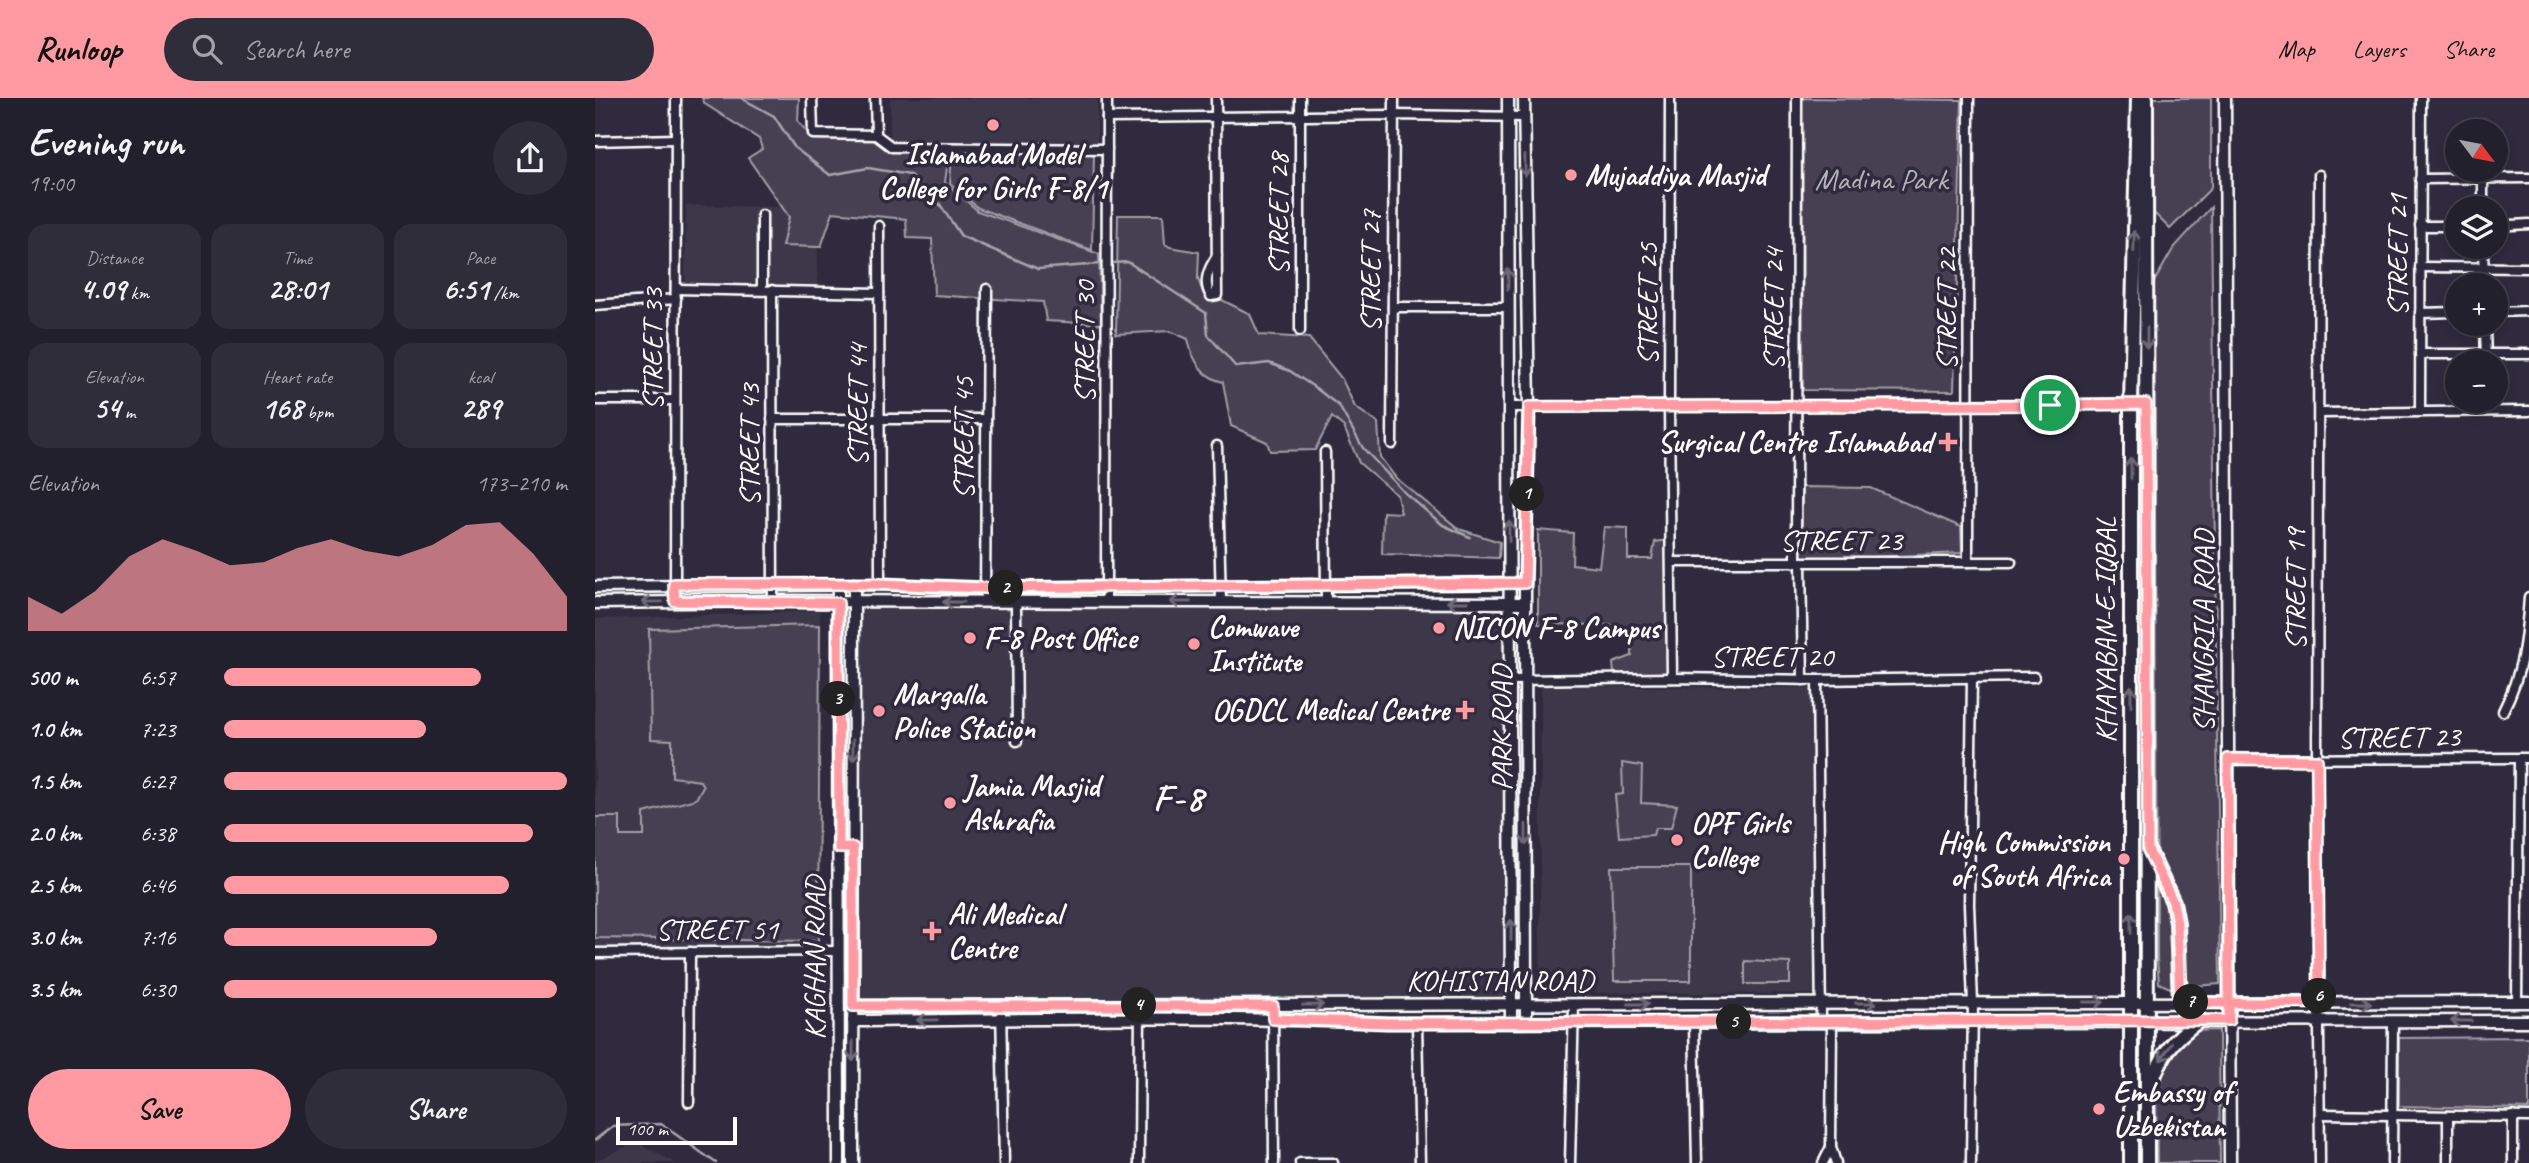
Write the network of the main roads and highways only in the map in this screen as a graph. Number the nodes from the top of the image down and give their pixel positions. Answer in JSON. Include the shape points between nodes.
{"nodes":[{"id":1,"x":2143,"y":100,"type":"edge"},
{"id":2,"x":2148,"y":850,"type":"junction"},
{"id":3,"x":2180,"y":1002,"type":"road end"},
{"id":4,"x":2200,"y":1020,"type":"road end"},
{"id":5,"x":2147,"y":1095,"type":"junction"},
{"id":6,"x":2131,"y":1163,"type":"edge"},
{"id":7,"x":2147,"y":1163,"type":"edge"}],
"edges":[{"from":1,"to":2,"type":"main road","name":"KHAYABAN-E-IQBAL","one_way":true},
{"from":6,"to":1,"type":"main road","name":"KHAYABAN-E-IQBAL","one_way":true,"via":[[2131,404]]},
{"from":2,"to":3,"type":"main road","via":[[2173,902]]},
{"from":2,"to":5,"type":"main road","name":"KHAYABAN-E-IQBAL"},
{"from":4,"to":5,"type":"main road","one_way":true,"via":[[2164,1051]]},
{"from":5,"to":7,"type":"main road","name":"KHAYABAN-E-IQBAL"}]}
